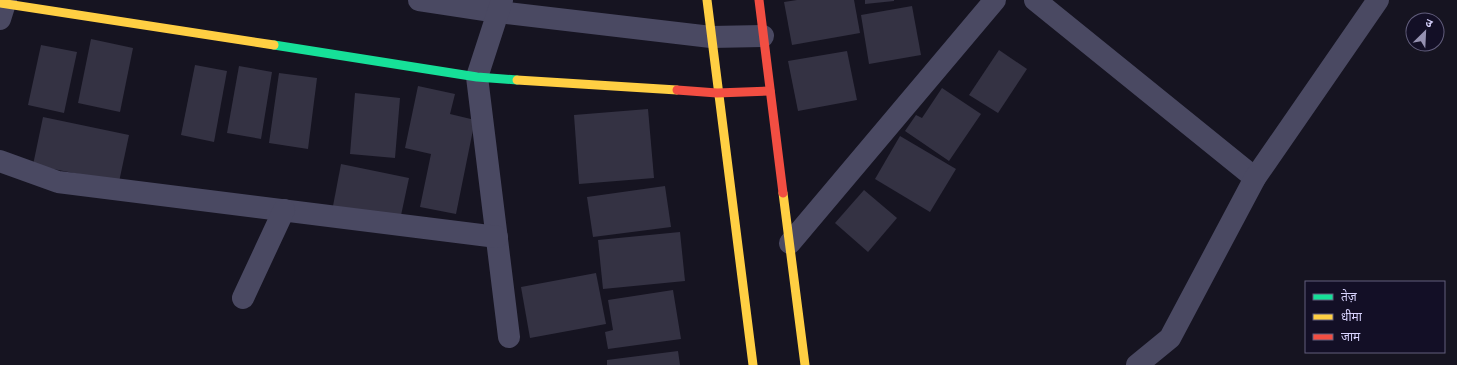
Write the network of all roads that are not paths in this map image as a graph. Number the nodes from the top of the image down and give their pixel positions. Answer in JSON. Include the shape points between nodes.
{"nodes":[{"id":1,"x":419,"y":0,"type":"edge"},
{"id":2,"x":707,"y":0,"type":"edge"},
{"id":3,"x":759,"y":0,"type":"edge"},
{"id":4,"x":995,"y":0,"type":"edge"},
{"id":5,"x":1035,"y":0,"type":"edge"},
{"id":6,"x":1378,"y":0,"type":"edge"},
{"id":7,"x":500,"y":6,"type":"edge"},
{"id":8,"x":3,"y":7,"type":"edge"},
{"id":9,"x":763,"y":36,"type":"junction"},
{"id":10,"x":711,"y":37,"type":"junction"},
{"id":11,"x":477,"y":77,"type":"junction"},
{"id":12,"x":770,"y":91,"type":"junction"},
{"id":13,"x":717,"y":93,"type":"junction"},
{"id":14,"x":0,"y":161,"type":"edge"},
{"id":15,"x":1256,"y":178,"type":"junction"},
{"id":16,"x":284,"y":210,"type":"junction"},
{"id":17,"x":497,"y":236,"type":"junction"},
{"id":18,"x":790,"y":243,"type":"junction"},
{"id":19,"x":243,"y":298,"type":"dead end"},
{"id":20,"x":509,"y":338,"type":"dead end"},
{"id":21,"x":753,"y":365,"type":"edge"},
{"id":22,"x":805,"y":365,"type":"edge"},
{"id":23,"x":1138,"y":365,"type":"edge"}],
"edges":[{"from":1,"to":7,"type":"street"},
{"from":2,"to":10,"type":"street"},
{"from":3,"to":9,"type":"street"},
{"from":4,"to":18,"type":"street"},
{"from":5,"to":15,"type":"street"},
{"from":6,"to":15,"type":"street"},
{"from":7,"to":10,"type":"street"},
{"from":7,"to":11,"type":"street"},
{"from":8,"to":11,"type":"street"},
{"from":9,"to":10,"type":"street"},
{"from":9,"to":12,"type":"street"},
{"from":10,"to":13,"type":"street"},
{"from":11,"to":13,"type":"street"},
{"from":11,"to":17,"type":"street"},
{"from":12,"to":13,"type":"street"},
{"from":12,"to":18,"type":"street"},
{"from":13,"to":21,"type":"street"},
{"from":14,"to":16,"type":"street","via":[[58,182]]},
{"from":15,"to":23,"type":"street","via":[[1170,338]]},
{"from":16,"to":17,"type":"street"},
{"from":16,"to":19,"type":"street"},
{"from":17,"to":20,"type":"street"},
{"from":18,"to":22,"type":"street"}]}
